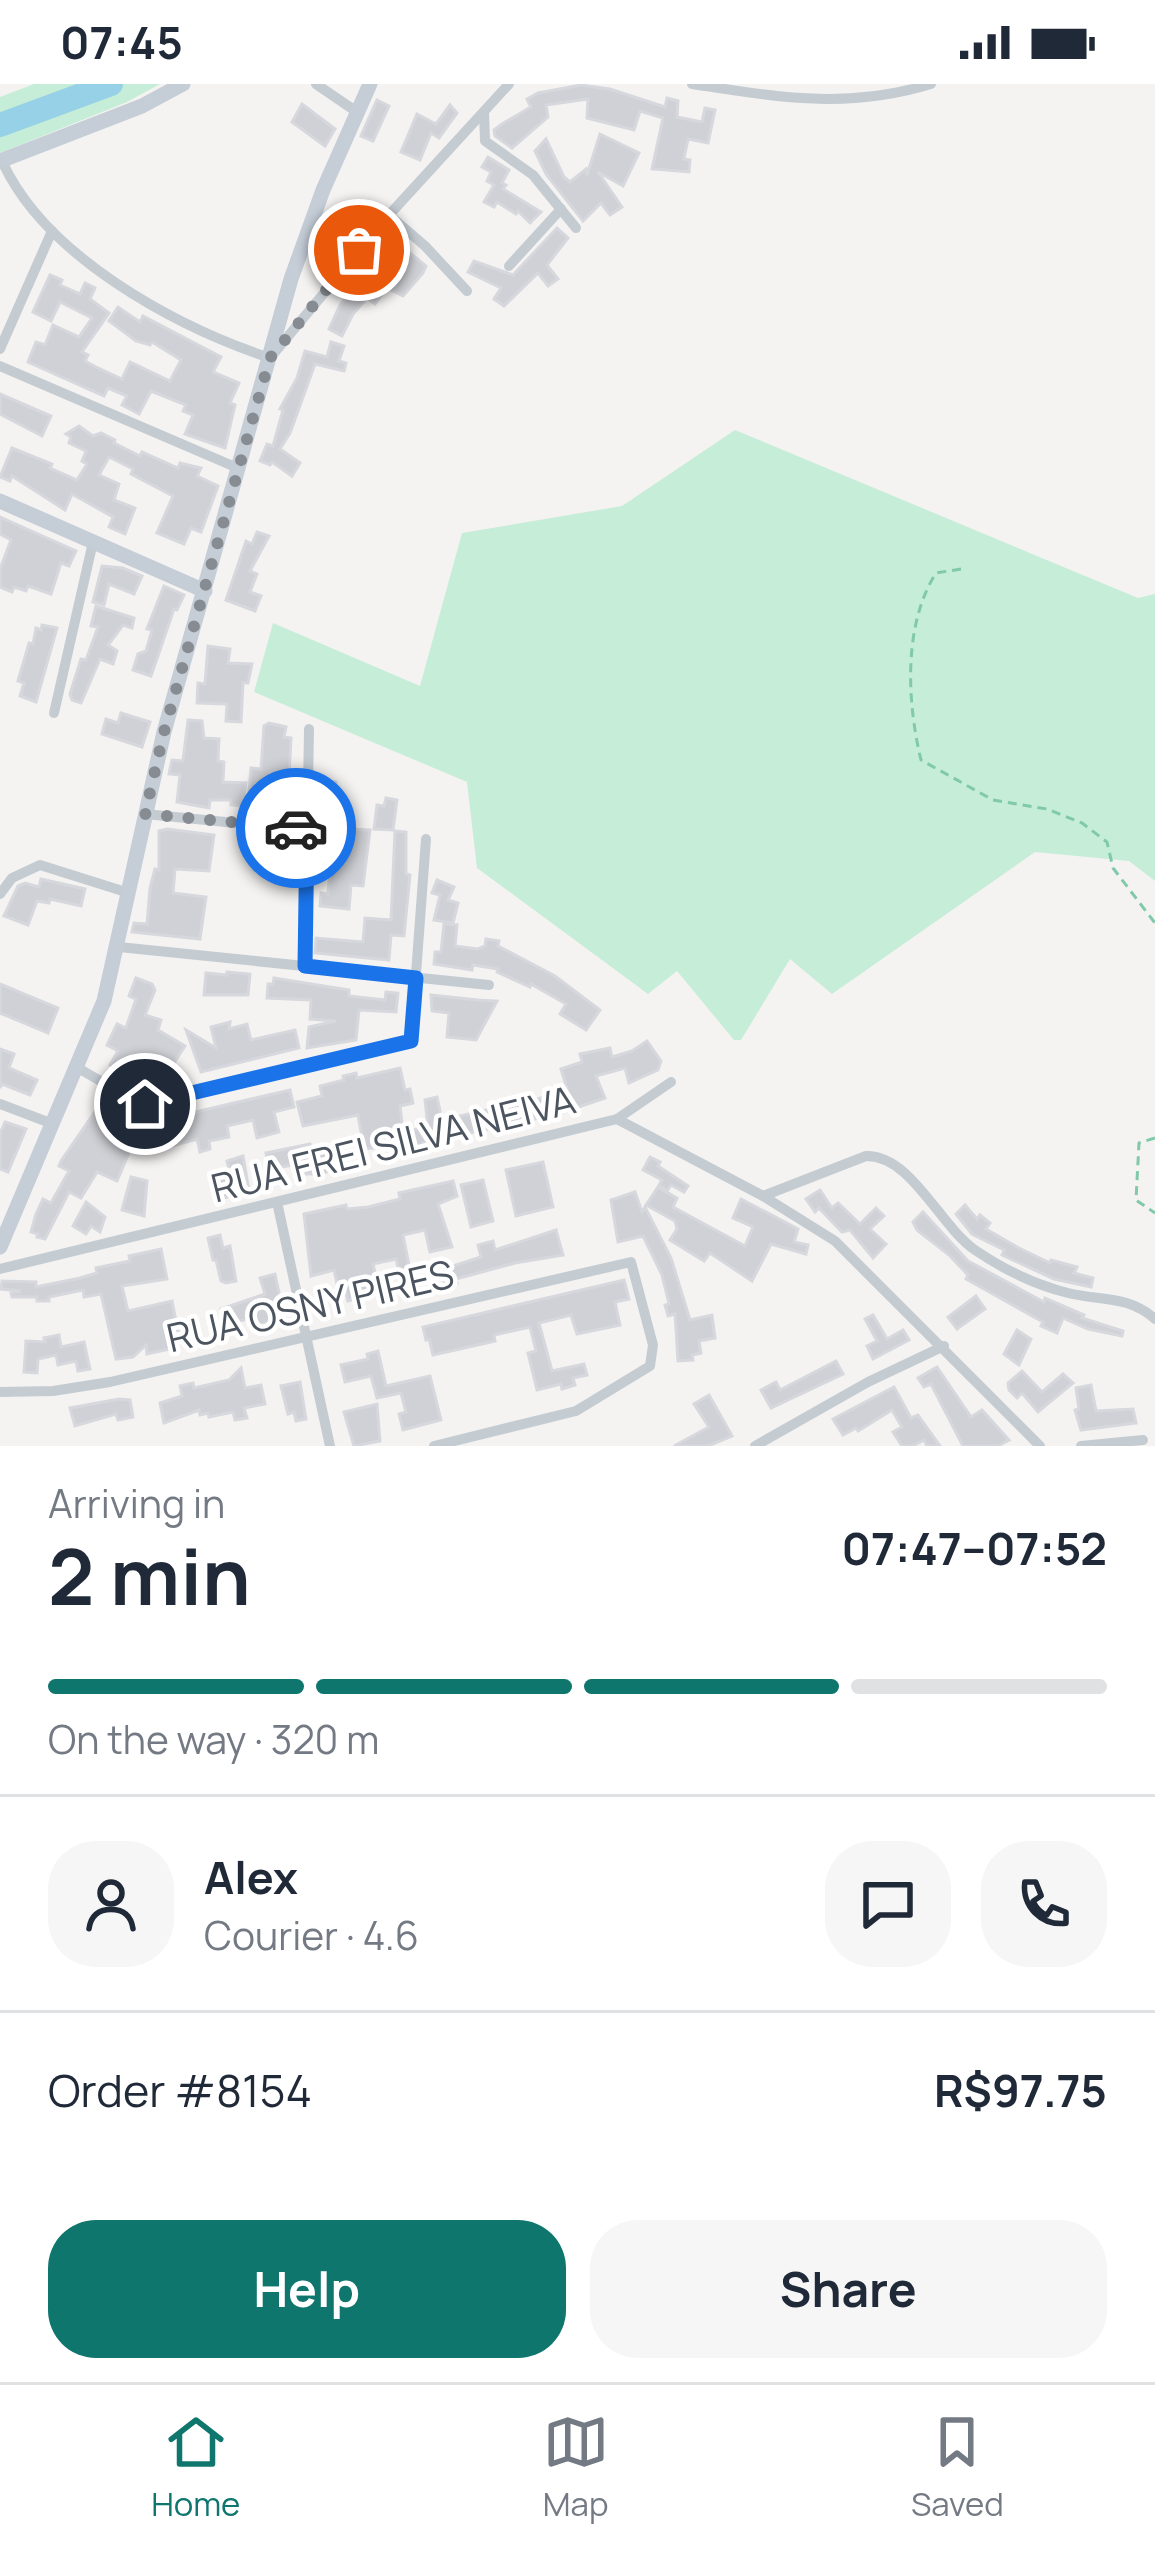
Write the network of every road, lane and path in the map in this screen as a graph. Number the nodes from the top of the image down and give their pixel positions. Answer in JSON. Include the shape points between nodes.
{"nodes":[{"id":1,"x":183,"y":84,"type":"edge"},
{"id":2,"x":316,"y":84,"type":"edge"},
{"id":3,"x":370,"y":84,"type":"edge"},
{"id":4,"x":509,"y":84,"type":"edge"},
{"id":5,"x":692,"y":84,"type":"edge"},
{"id":6,"x":931,"y":84,"type":"edge"},
{"id":7,"x":484,"y":108,"type":"junction"},
{"id":8,"x":357,"y":112,"type":"junction"},
{"id":9,"x":1,"y":161,"type":"edge"},
{"id":10,"x":561,"y":209,"type":"junction"},
{"id":11,"x":389,"y":215,"type":"junction"},
{"id":12,"x":576,"y":227,"type":"dead end"},
{"id":13,"x":52,"y":231,"type":"junction"},
{"id":14,"x":509,"y":266,"type":"dead end"},
{"id":15,"x":467,"y":291,"type":"dead end"},
{"id":16,"x":0,"y":349,"type":"edge"},
{"id":17,"x":270,"y":358,"type":"junction"},
{"id":18,"x":0,"y":366,"type":"edge"},
{"id":19,"x":240,"y":469,"type":"junction"},
{"id":20,"x":0,"y":501,"type":"edge"},
{"id":21,"x":93,"y":542,"type":"junction"},
{"id":22,"x":961,"y":569,"type":"dead end"},
{"id":23,"x":205,"y":590,"type":"junction"},
{"id":24,"x":54,"y":713,"type":"dead end"},
{"id":25,"x":309,"y":729,"type":"dead end"},
{"id":26,"x":145,"y":814,"type":"junction"},
{"id":27,"x":307,"y":830,"type":"junction"},
{"id":28,"x":426,"y":839,"type":"dead end"},
{"id":29,"x":129,"y":893,"type":"junction"},
{"id":30,"x":0,"y":894,"type":"edge"},
{"id":31,"x":1155,"y":923,"type":"edge"},
{"id":32,"x":118,"y":947,"type":"junction"},
{"id":33,"x":305,"y":966,"type":"junction"},
{"id":34,"x":416,"y":978,"type":"junction"},
{"id":35,"x":489,"y":986,"type":"dead end"},
{"id":36,"x":78,"y":1068,"type":"junction"},
{"id":37,"x":671,"y":1082,"type":"dead end"},
{"id":38,"x":0,"y":1104,"type":"edge"},
{"id":39,"x":616,"y":1119,"type":"junction"},
{"id":40,"x":53,"y":1124,"type":"junction"},
{"id":41,"x":1155,"y":1138,"type":"edge"},
{"id":42,"x":763,"y":1196,"type":"junction"},
{"id":43,"x":277,"y":1202,"type":"junction"},
{"id":44,"x":1155,"y":1213,"type":"edge"},
{"id":45,"x":0,"y":1247,"type":"edge"},
{"id":46,"x":0,"y":1269,"type":"edge"},
{"id":47,"x":1155,"y":1319,"type":"edge"},
{"id":48,"x":307,"y":1336,"type":"junction"},
{"id":49,"x":944,"y":1346,"type":"junction"},
{"id":50,"x":0,"y":1392,"type":"edge"},
{"id":51,"x":1142,"y":1440,"type":"dead end"},
{"id":52,"x":330,"y":1446,"type":"edge"},
{"id":53,"x":434,"y":1446,"type":"edge"},
{"id":54,"x":755,"y":1446,"type":"edge"},
{"id":55,"x":1040,"y":1446,"type":"edge"},
{"id":56,"x":1081,"y":1446,"type":"edge"}],
"edges":[{"from":1,"to":9,"type":"main road"},
{"from":2,"to":8,"type":"street"},
{"from":3,"to":8,"type":"main road"},
{"from":4,"to":7,"type":"street"},
{"from":5,"to":6,"type":"street","via":[[838,101]]},
{"from":7,"to":10,"type":"street","via":[[485,141],[533,175]]},
{"from":7,"to":11,"type":"street"},
{"from":8,"to":17,"type":"main road","via":[[303,242]]},
{"from":9,"to":13,"type":"street"},
{"from":10,"to":12,"type":"street"},
{"from":10,"to":14,"type":"street"},
{"from":11,"to":15,"type":"street"},
{"from":11,"to":17,"type":"street"},
{"from":13,"to":16,"type":"street"},
{"from":13,"to":17,"type":"street","via":[[179,319]]},
{"from":17,"to":19,"type":"main road"},
{"from":18,"to":19,"type":"street"},
{"from":19,"to":23,"type":"main road"},
{"from":20,"to":21,"type":"main road"},
{"from":21,"to":23,"type":"main road"},
{"from":21,"to":24,"type":"street"},
{"from":22,"to":31,"type":"path","via":[[936,574],[913,640],[921,760],[993,800],[1082,823],[1107,842],[1113,868]]},
{"from":23,"to":26,"type":"main road"},
{"from":25,"to":27,"type":"street"},
{"from":26,"to":27,"type":"street"},
{"from":26,"to":29,"type":"main road"},
{"from":27,"to":33,"type":"street"},
{"from":28,"to":34,"type":"street"},
{"from":29,"to":30,"type":"street","via":[[40,865]]},
{"from":29,"to":32,"type":"main road"},
{"from":32,"to":33,"type":"street"},
{"from":32,"to":36,"type":"main road"},
{"from":33,"to":34,"type":"street"},
{"from":34,"to":35,"type":"street"},
{"from":34,"to":36,"type":"street","via":[[411,1041],[154,1104]]},
{"from":36,"to":40,"type":"main road"},
{"from":37,"to":39,"type":"street"},
{"from":38,"to":40,"type":"street"},
{"from":39,"to":42,"type":"street","name":"RUA FREI SILVA NEIVA"},
{"from":39,"to":43,"type":"street","name":"RUA FREI SILVA NEIVA"},
{"from":40,"to":45,"type":"main road"},
{"from":41,"to":44,"type":"path","via":[[1139,1143],[1136,1200]]},
{"from":42,"to":47,"type":"street","via":[[880,1156],[992,1260],[1062,1292],[1132,1302]]},
{"from":42,"to":49,"type":"street","name":"RUA FREI SILVA NEIVA","via":[[835,1241]]},
{"from":43,"to":46,"type":"street","name":"RUA FREI SILVA NEIVA"},
{"from":43,"to":48,"type":"street"},
{"from":48,"to":50,"type":"street","name":"RUA OSNY PIRES","via":[[81,1388]]},
{"from":48,"to":52,"type":"street"},
{"from":48,"to":53,"type":"street","name":"RUA OSNY PIRES","via":[[631,1262],[653,1345],[650,1366],[576,1411]]},
{"from":49,"to":54,"type":"street"},
{"from":49,"to":55,"type":"street","name":"RUA FREI SILVA NEIVA"},
{"from":51,"to":56,"type":"street"}]}
